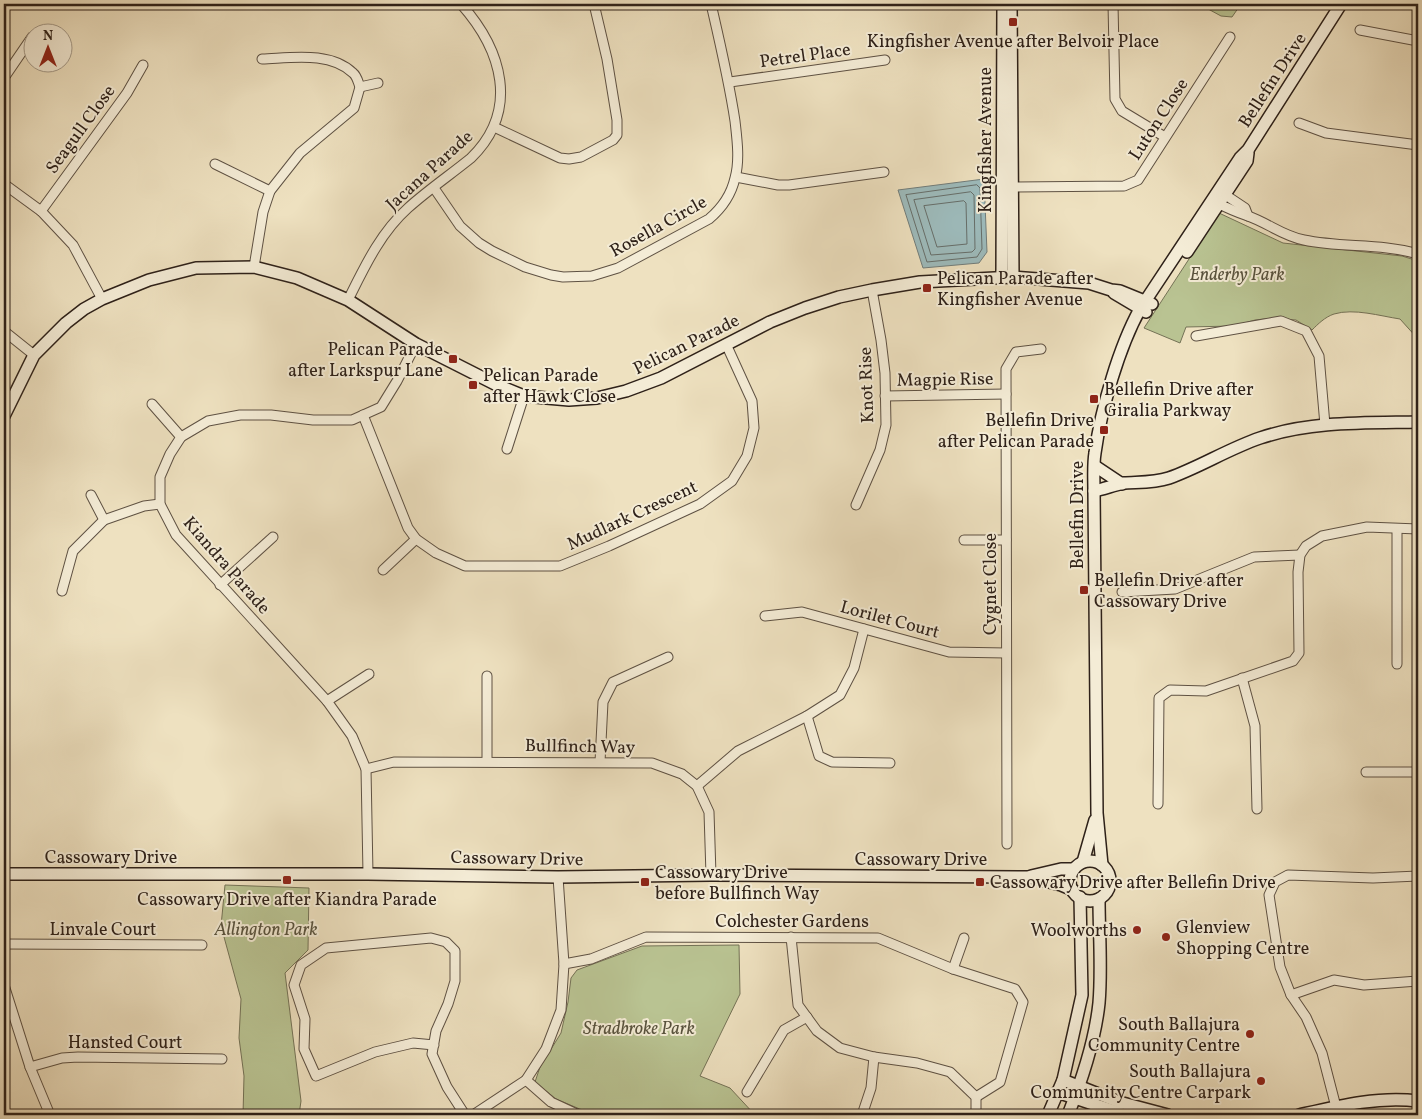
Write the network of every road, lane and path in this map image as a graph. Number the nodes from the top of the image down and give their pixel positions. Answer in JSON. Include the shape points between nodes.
{"nodes":[{"id":1,"x":461,"y":4,"type":"edge"},
{"id":2,"x":594,"y":4,"type":"edge"},
{"id":3,"x":711,"y":4,"type":"edge"},
{"id":4,"x":1003,"y":4,"type":"edge"},
{"id":5,"x":1011,"y":4,"type":"edge"},
{"id":6,"x":1113,"y":4,"type":"edge"},
{"id":7,"x":1341,"y":4,"type":"edge"},
{"id":8,"x":1360,"y":30,"type":"dead end"},
{"id":9,"x":1230,"y":36,"type":"dead end"},
{"id":10,"x":1418,"y":41,"type":"edge"},
{"id":11,"x":22,"y":52,"type":"edge"},
{"id":12,"x":262,"y":60,"type":"dead end"},
{"id":13,"x":884,"y":60,"type":"dead end"},
{"id":14,"x":143,"y":64,"type":"dead end"},
{"id":15,"x":4,"y":78,"type":"edge"},
{"id":16,"x":730,"y":82,"type":"junction"},
{"id":17,"x":378,"y":83,"type":"dead end"},
{"id":18,"x":360,"y":87,"type":"junction"},
{"id":19,"x":1299,"y":123,"type":"dead end"},
{"id":20,"x":494,"y":127,"type":"junction"},
{"id":21,"x":1165,"y":137,"type":"junction"},
{"id":22,"x":1418,"y":145,"type":"edge"},
{"id":23,"x":215,"y":164,"type":"dead end"},
{"id":24,"x":884,"y":172,"type":"dead end"},
{"id":25,"x":736,"y":177,"type":"junction"},
{"id":26,"x":4,"y":184,"type":"edge"},
{"id":27,"x":1007,"y":186,"type":"junction"},
{"id":28,"x":434,"y":188,"type":"junction"},
{"id":29,"x":270,"y":191,"type":"junction"},
{"id":30,"x":1219,"y":197,"type":"junction"},
{"id":31,"x":41,"y":211,"type":"junction"},
{"id":32,"x":1418,"y":254,"type":"edge"},
{"id":33,"x":254,"y":267,"type":"junction"},
{"id":34,"x":1007,"y":277,"type":"junction"},
{"id":35,"x":872,"y":290,"type":"junction"},
{"id":36,"x":102,"y":299,"type":"junction"},
{"id":37,"x":348,"y":300,"type":"junction"},
{"id":38,"x":1146,"y":307,"type":"junction"},
{"id":39,"x":4,"y":330,"type":"edge"},
{"id":40,"x":1196,"y":336,"type":"dead end"},
{"id":41,"x":416,"y":344,"type":"junction"},
{"id":42,"x":726,"y":344,"type":"junction"},
{"id":43,"x":1041,"y":349,"type":"dead end"},
{"id":44,"x":34,"y":355,"type":"junction"},
{"id":45,"x":1006,"y":394,"type":"junction"},
{"id":46,"x":524,"y":396,"type":"junction"},
{"id":47,"x":885,"y":396,"type":"junction"},
{"id":48,"x":152,"y":404,"type":"dead end"},
{"id":49,"x":363,"y":415,"type":"junction"},
{"id":50,"x":4,"y":416,"type":"edge"},
{"id":51,"x":1418,"y":422,"type":"edge"},
{"id":52,"x":1325,"y":425,"type":"junction"},
{"id":53,"x":181,"y":437,"type":"junction"},
{"id":54,"x":507,"y":449,"type":"dead end"},
{"id":55,"x":1094,"y":466,"type":"junction"},
{"id":56,"x":1122,"y":484,"type":"junction"},
{"id":57,"x":1094,"y":491,"type":"junction"},
{"id":58,"x":91,"y":495,"type":"dead end"},
{"id":59,"x":160,"y":504,"type":"junction"},
{"id":60,"x":856,"y":505,"type":"dead end"},
{"id":61,"x":104,"y":520,"type":"junction"},
{"id":62,"x":1397,"y":529,"type":"junction"},
{"id":63,"x":1418,"y":529,"type":"edge"},
{"id":64,"x":273,"y":537,"type":"dead end"},
{"id":65,"x":416,"y":539,"type":"junction"},
{"id":66,"x":964,"y":540,"type":"dead end"},
{"id":67,"x":1006,"y":540,"type":"junction"},
{"id":68,"x":1300,"y":555,"type":"junction"},
{"id":69,"x":383,"y":570,"type":"dead end"},
{"id":70,"x":220,"y":585,"type":"junction"},
{"id":71,"x":62,"y":591,"type":"dead end"},
{"id":72,"x":1122,"y":592,"type":"dead end"},
{"id":73,"x":766,"y":616,"type":"dead end"},
{"id":74,"x":864,"y":629,"type":"junction"},
{"id":75,"x":1006,"y":653,"type":"junction"},
{"id":76,"x":668,"y":657,"type":"dead end"},
{"id":77,"x":1397,"y":664,"type":"dead end"},
{"id":78,"x":369,"y":674,"type":"dead end"},
{"id":79,"x":487,"y":676,"type":"dead end"},
{"id":80,"x":1242,"y":678,"type":"junction"},
{"id":81,"x":327,"y":701,"type":"junction"},
{"id":82,"x":807,"y":716,"type":"junction"},
{"id":83,"x":487,"y":761,"type":"junction"},
{"id":84,"x":600,"y":762,"type":"junction"},
{"id":85,"x":890,"y":763,"type":"dead end"},
{"id":86,"x":366,"y":769,"type":"junction"},
{"id":87,"x":1366,"y":772,"type":"dead end"},
{"id":88,"x":1418,"y":772,"type":"edge"},
{"id":89,"x":697,"y":786,"type":"junction"},
{"id":90,"x":1158,"y":804,"type":"dead end"},
{"id":91,"x":1257,"y":809,"type":"dead end"},
{"id":92,"x":1097,"y":813,"type":"junction"},
{"id":93,"x":1007,"y":844,"type":"dead end"},
{"id":94,"x":1079,"y":865,"type":"junction"},
{"id":95,"x":1102,"y":865,"type":"junction"},
{"id":96,"x":4,"y":874,"type":"edge"},
{"id":97,"x":368,"y":874,"type":"junction"},
{"id":98,"x":711,"y":875,"type":"junction"},
{"id":99,"x":558,"y":876,"type":"junction"},
{"id":100,"x":1029,"y":876,"type":"junction"},
{"id":101,"x":1418,"y":876,"type":"edge"},
{"id":102,"x":1076,"y":894,"type":"junction"},
{"id":103,"x":1099,"y":899,"type":"junction"},
{"id":104,"x":790,"y":938,"type":"junction"},
{"id":105,"x":964,"y":938,"type":"dead end"},
{"id":106,"x":4,"y":944,"type":"edge"},
{"id":107,"x":202,"y":945,"type":"dead end"},
{"id":108,"x":564,"y":964,"type":"junction"},
{"id":109,"x":953,"y":969,"type":"junction"},
{"id":110,"x":1418,"y":981,"type":"edge"},
{"id":111,"x":4,"y":985,"type":"edge"},
{"id":112,"x":1290,"y":995,"type":"junction"},
{"id":113,"x":806,"y":1017,"type":"junction"},
{"id":114,"x":434,"y":1045,"type":"junction"},
{"id":115,"x":874,"y":1057,"type":"junction"},
{"id":116,"x":222,"y":1059,"type":"dead end"},
{"id":117,"x":30,"y":1066,"type":"junction"},
{"id":118,"x":526,"y":1080,"type":"junction"},
{"id":119,"x":1063,"y":1080,"type":"junction"},
{"id":120,"x":1079,"y":1087,"type":"junction"},
{"id":121,"x":747,"y":1092,"type":"dead end"},
{"id":122,"x":1057,"y":1092,"type":"junction"},
{"id":123,"x":976,"y":1097,"type":"junction"},
{"id":124,"x":1074,"y":1099,"type":"junction"},
{"id":125,"x":1418,"y":1100,"type":"edge"},
{"id":126,"x":1336,"y":1106,"type":"junction"},
{"id":127,"x":50,"y":1115,"type":"edge"},
{"id":128,"x":465,"y":1115,"type":"edge"},
{"id":129,"x":473,"y":1115,"type":"edge"},
{"id":130,"x":579,"y":1115,"type":"edge"},
{"id":131,"x":862,"y":1115,"type":"edge"},
{"id":132,"x":976,"y":1115,"type":"edge"},
{"id":133,"x":1048,"y":1115,"type":"edge"},
{"id":134,"x":1068,"y":1115,"type":"edge"},
{"id":135,"x":1126,"y":1115,"type":"edge"},
{"id":136,"x":1168,"y":1115,"type":"edge"},
{"id":137,"x":1299,"y":1115,"type":"edge"}],
"edges":[{"from":1,"to":20,"type":"street","name":"Jacana Parade","via":[[485,36],[496,60],[501,95]]},
{"from":2,"to":20,"type":"street","via":[[617,120],[617,135],[613,140],[581,157],[569,159],[560,158]]},
{"from":3,"to":16,"type":"street","name":"Rosella Circle"},
{"from":4,"to":27,"type":"street","name":"Kingfisher Avenue"},
{"from":5,"to":27,"type":"street","name":"Kingfisher Avenue"},
{"from":6,"to":21,"type":"street","via":[[1115,99],[1122,111]]},
{"from":7,"to":30,"type":"street","name":"Bellefin Drive","via":[[1240,158]]},
{"from":8,"to":10,"type":"street"},
{"from":9,"to":21,"type":"street","name":"Luton Close"},
{"from":11,"to":15,"type":"street"},
{"from":12,"to":18,"type":"street","via":[[313,58],[337,62],[354,74]]},
{"from":13,"to":16,"type":"street","name":"Petrel Place"},
{"from":14,"to":31,"type":"street","name":"Seagull Close","via":[[127,93]]},
{"from":16,"to":25,"type":"street","name":"Rosella Circle","via":[[738,158]]},
{"from":17,"to":18,"type":"street"},
{"from":18,"to":29,"type":"street","via":[[354,108],[300,153]]},
{"from":19,"to":22,"type":"street","via":[[1326,133]]},
{"from":20,"to":28,"type":"street","name":"Jacana Parade","via":[[480,148]]},
{"from":21,"to":27,"type":"street","name":"Luton Close","via":[[1138,180],[1124,186]]},
{"from":23,"to":29,"type":"street"},
{"from":24,"to":25,"type":"street","via":[[778,185]]},
{"from":25,"to":28,"type":"street","name":"Rosella Circle","via":[[726,201],[709,220],[618,268],[578,278],[550,275],[525,267],[479,243],[460,226]]},
{"from":26,"to":31,"type":"street"},
{"from":27,"to":34,"type":"street","name":"Kingfisher Avenue"},
{"from":28,"to":37,"type":"street","name":"Jacana Parade","via":[[408,208],[380,241]]},
{"from":29,"to":33,"type":"street","via":[[263,212]]},
{"from":30,"to":32,"type":"street","via":[[1245,208],[1248,216],[1282,234],[1302,240]]},
{"from":30,"to":38,"type":"street","name":"Bellefin Drive"},
{"from":31,"to":36,"type":"street","via":[[73,245]]},
{"from":33,"to":36,"type":"street","name":"Pelican Parade","via":[[196,268],[149,280]]},
{"from":33,"to":37,"type":"street","name":"Pelican Parade","via":[[297,278]]},
{"from":34,"to":35,"type":"street","name":"Pelican Parade","via":[[920,282]]},
{"from":34,"to":38,"type":"street","name":"Pelican Parade","via":[[1089,283]]},
{"from":35,"to":42,"type":"street","name":"Pelican Parade","via":[[804,308]]},
{"from":35,"to":47,"type":"street","name":"Knot Rise","via":[[881,340]]},
{"from":36,"to":44,"type":"street","name":"Pelican Parade","via":[[66,323]]},
{"from":37,"to":41,"type":"street","name":"Pelican Parade"},
{"from":38,"to":55,"type":"street","name":"Bellefin Drive","via":[[1129,329],[1115,370]]},
{"from":39,"to":44,"type":"street"},
{"from":40,"to":52,"type":"street","via":[[1281,321],[1306,331],[1319,356]]},
{"from":41,"to":46,"type":"street","name":"Pelican Parade"},
{"from":41,"to":49,"type":"street","name":"Kiandra Parade","via":[[398,382],[381,407]]},
{"from":42,"to":46,"type":"street","name":"Pelican Parade","via":[[661,378],[626,391],[569,400]]},
{"from":42,"to":65,"type":"street","name":"Mudlark Crescent","via":[[752,400],[754,428],[747,456],[732,481],[700,504],[560,566],[465,566],[436,553]]},
{"from":43,"to":45,"type":"street","name":"Cygnet Close","via":[[1016,352],[1006,369]]},
{"from":44,"to":50,"type":"street","name":"Pelican Parade"},
{"from":45,"to":47,"type":"street","name":"Magpie Rise"},
{"from":45,"to":67,"type":"street","name":"Cygnet Close"},
{"from":46,"to":54,"type":"street"},
{"from":47,"to":60,"type":"street","name":"Knot Rise","via":[[886,425],[880,450]]},
{"from":48,"to":53,"type":"street"},
{"from":49,"to":53,"type":"street","name":"Kiandra Parade","via":[[352,420],[313,420],[240,415],[208,422]]},
{"from":49,"to":65,"type":"street","name":"Mudlark Crescent","via":[[408,528]]},
{"from":51,"to":52,"type":"street"},
{"from":52,"to":56,"type":"street","via":[[1259,438],[1168,478]]},
{"from":53,"to":59,"type":"street","name":"Kiandra Parade","via":[[160,477]]},
{"from":55,"to":56,"type":"street"},
{"from":55,"to":57,"type":"street","name":"Bellefin Drive"},
{"from":56,"to":57,"type":"street"},
{"from":57,"to":92,"type":"street","name":"Bellefin Drive"},
{"from":58,"to":61,"type":"street"},
{"from":59,"to":61,"type":"street"},
{"from":59,"to":70,"type":"street","name":"Kiandra Parade","via":[[176,535]]},
{"from":61,"to":71,"type":"street","via":[[73,551]]},
{"from":62,"to":63,"type":"street"},
{"from":62,"to":68,"type":"street","via":[[1366,527],[1322,536],[1306,546]]},
{"from":62,"to":77,"type":"street"},
{"from":64,"to":70,"type":"street"},
{"from":65,"to":69,"type":"street"},
{"from":66,"to":67,"type":"street"},
{"from":67,"to":75,"type":"street","name":"Cygnet Close"},
{"from":68,"to":72,"type":"street","via":[[1254,558],[1175,589]]},
{"from":68,"to":80,"type":"street","via":[[1299,653],[1293,661]]},
{"from":70,"to":81,"type":"street","name":"Kiandra Parade"},
{"from":73,"to":74,"type":"street","name":"Lorilet Court","via":[[802,612]]},
{"from":74,"to":75,"type":"street","name":"Lorilet Court","via":[[948,652]]},
{"from":74,"to":82,"type":"street","via":[[854,668],[840,695]]},
{"from":75,"to":93,"type":"street","name":"Cygnet Close"},
{"from":76,"to":84,"type":"street","via":[[613,682],[603,702]]},
{"from":78,"to":81,"type":"street"},
{"from":79,"to":83,"type":"street"},
{"from":80,"to":90,"type":"street","via":[[1206,691],[1170,690],[1158,698]]},
{"from":80,"to":91,"type":"street","via":[[1255,726]]},
{"from":81,"to":86,"type":"street","name":"Kiandra Parade","via":[[352,736]]},
{"from":82,"to":85,"type":"street","via":[[819,756],[832,762]]},
{"from":82,"to":89,"type":"street","via":[[738,751]]},
{"from":83,"to":84,"type":"street","name":"Bullfinch Way"},
{"from":83,"to":86,"type":"street","name":"Bullfinch Way","via":[[394,762]]},
{"from":84,"to":89,"type":"street","name":"Bullfinch Way","via":[[652,763],[682,774]]},
{"from":86,"to":97,"type":"street","name":"Kiandra Parade"},
{"from":87,"to":88,"type":"street"},
{"from":89,"to":98,"type":"street","via":[[709,812]]},
{"from":92,"to":94,"type":"street","name":"Bellefin Drive"},
{"from":92,"to":95,"type":"street","name":"Bellefin Drive"},
{"from":94,"to":95,"type":"street","via":[[1091,861]]},
{"from":94,"to":100,"type":"street","name":"Cassowary Drive"},
{"from":94,"to":102,"type":"street","via":[[1070,879]]},
{"from":95,"to":103,"type":"street","via":[[1110,877],[1110,886]]},
{"from":96,"to":97,"type":"street","name":"Cassowary Drive"},
{"from":97,"to":99,"type":"street","name":"Cassowary Drive"},
{"from":98,"to":99,"type":"street","name":"Cassowary Drive"},
{"from":98,"to":100,"type":"street","name":"Cassowary Drive"},
{"from":99,"to":108,"type":"street"},
{"from":100,"to":102,"type":"street","name":"Cassowary Drive"},
{"from":101,"to":112,"type":"street","via":[[1288,875],[1275,882],[1269,895],[1280,967]]},
{"from":102,"to":103,"type":"street"},
{"from":102,"to":119,"type":"street","via":[[1082,995]]},
{"from":103,"to":120,"type":"street","via":[[1099,1003]]},
{"from":104,"to":108,"type":"street","name":"Colchester Gardens","via":[[646,937],[591,959]]},
{"from":104,"to":109,"type":"street","name":"Colchester Gardens","via":[[878,938]]},
{"from":104,"to":113,"type":"street","via":[[798,1005]]},
{"from":105,"to":109,"type":"street"},
{"from":106,"to":107,"type":"street","name":"Linvale Court"},
{"from":108,"to":118,"type":"street","via":[[561,1010],[546,1049]]},
{"from":109,"to":123,"type":"street","name":"Colchester Gardens","via":[[1015,989],[1023,1002],[1000,1082]]},
{"from":110,"to":112,"type":"street","via":[[1364,984],[1334,980]]},
{"from":111,"to":117,"type":"street"},
{"from":112,"to":126,"type":"street","via":[[1306,1017],[1322,1053]]},
{"from":113,"to":115,"type":"street","via":[[816,1031],[840,1048]]},
{"from":113,"to":121,"type":"street","via":[[784,1030]]},
{"from":114,"to":114,"type":"street","via":[[455,981],[455,951],[446,942],[431,938],[326,948],[301,965],[294,985],[305,1019],[304,1050],[316,1076],[375,1052],[413,1043]]},
{"from":114,"to":128,"type":"street","via":[[432,1054],[447,1087]]},
{"from":115,"to":123,"type":"street","via":[[950,1072]]},
{"from":115,"to":131,"type":"street","via":[[871,1088]]},
{"from":116,"to":117,"type":"street","name":"Hansted Court","via":[[78,1057]]},
{"from":117,"to":127,"type":"street"},
{"from":118,"to":129,"type":"street"},
{"from":118,"to":130,"type":"street","via":[[551,1102]]},
{"from":119,"to":120,"type":"street"},
{"from":119,"to":122,"type":"street"},
{"from":120,"to":124,"type":"street"},
{"from":120,"to":136,"type":"street"},
{"from":122,"to":124,"type":"street"},
{"from":122,"to":133,"type":"street"},
{"from":123,"to":132,"type":"street"},
{"from":124,"to":134,"type":"street"},
{"from":124,"to":135,"type":"street"},
{"from":125,"to":126,"type":"street"},
{"from":126,"to":137,"type":"street"}]}
